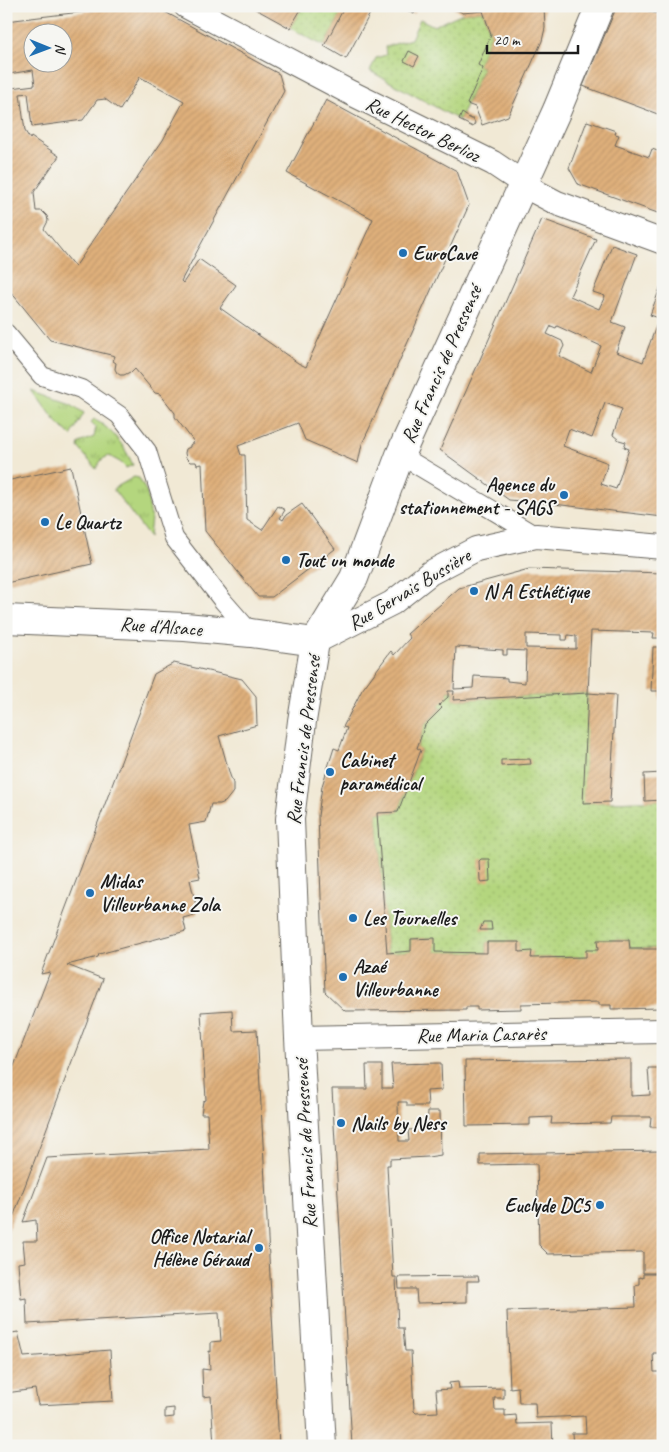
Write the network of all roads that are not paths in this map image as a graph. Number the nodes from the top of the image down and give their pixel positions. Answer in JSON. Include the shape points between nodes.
{"nodes":[{"id":1,"x":186,"y":6,"type":"edge"},
{"id":2,"x":600,"y":6,"type":"edge"},
{"id":3,"x":523,"y":184,"type":"junction"},
{"id":4,"x":663,"y":242,"type":"edge"},
{"id":5,"x":6,"y":333,"type":"edge"},
{"id":6,"x":400,"y":455,"type":"junction"},
{"id":7,"x":536,"y":536,"type":"junction"},
{"id":8,"x":663,"y":546,"type":"edge"},
{"id":9,"x":6,"y":619,"type":"edge"},
{"id":10,"x":251,"y":633,"type":"junction"},
{"id":11,"x":315,"y":642,"type":"junction"},
{"id":12,"x":663,"y":1031,"type":"edge"},
{"id":13,"x":299,"y":1038,"type":"junction"},
{"id":14,"x":322,"y":1446,"type":"edge"}],
"edges":[{"from":1,"to":3,"type":"street","name":"Rue Hector Berlioz","via":[[493,164]]},
{"from":2,"to":3,"type":"street","name":"Rue Francis de Pressensé"},
{"from":3,"to":4,"type":"street","name":"Rue Hector Berlioz","via":[[557,203]]},
{"from":3,"to":6,"type":"street","name":"Rue Francis de Pressensé"},
{"from":5,"to":10,"type":"street","via":[[42,376],[81,389],[119,415],[147,451],[174,538]]},
{"from":6,"to":7,"type":"street","name":"Rue Gervais Bussière"},
{"from":6,"to":11,"type":"street","name":"Rue Francis de Pressensé","via":[[354,578]]},
{"from":7,"to":8,"type":"street","name":"Rue Gervais Bussière"},
{"from":7,"to":11,"type":"street","name":"Rue Gervais Bussière","via":[[476,549],[430,573],[392,603]]},
{"from":9,"to":10,"type":"street","name":"Rue d'Alsace","via":[[159,625]]},
{"from":10,"to":11,"type":"street","name":"Rue d'Alsace"},
{"from":11,"to":13,"type":"street","name":"Rue Francis de Pressensé","via":[[290,819]]},
{"from":12,"to":13,"type":"street","name":"Rue Maria Casarès"},
{"from":13,"to":14,"type":"street","name":"Rue Francis de Pressensé"}]}
